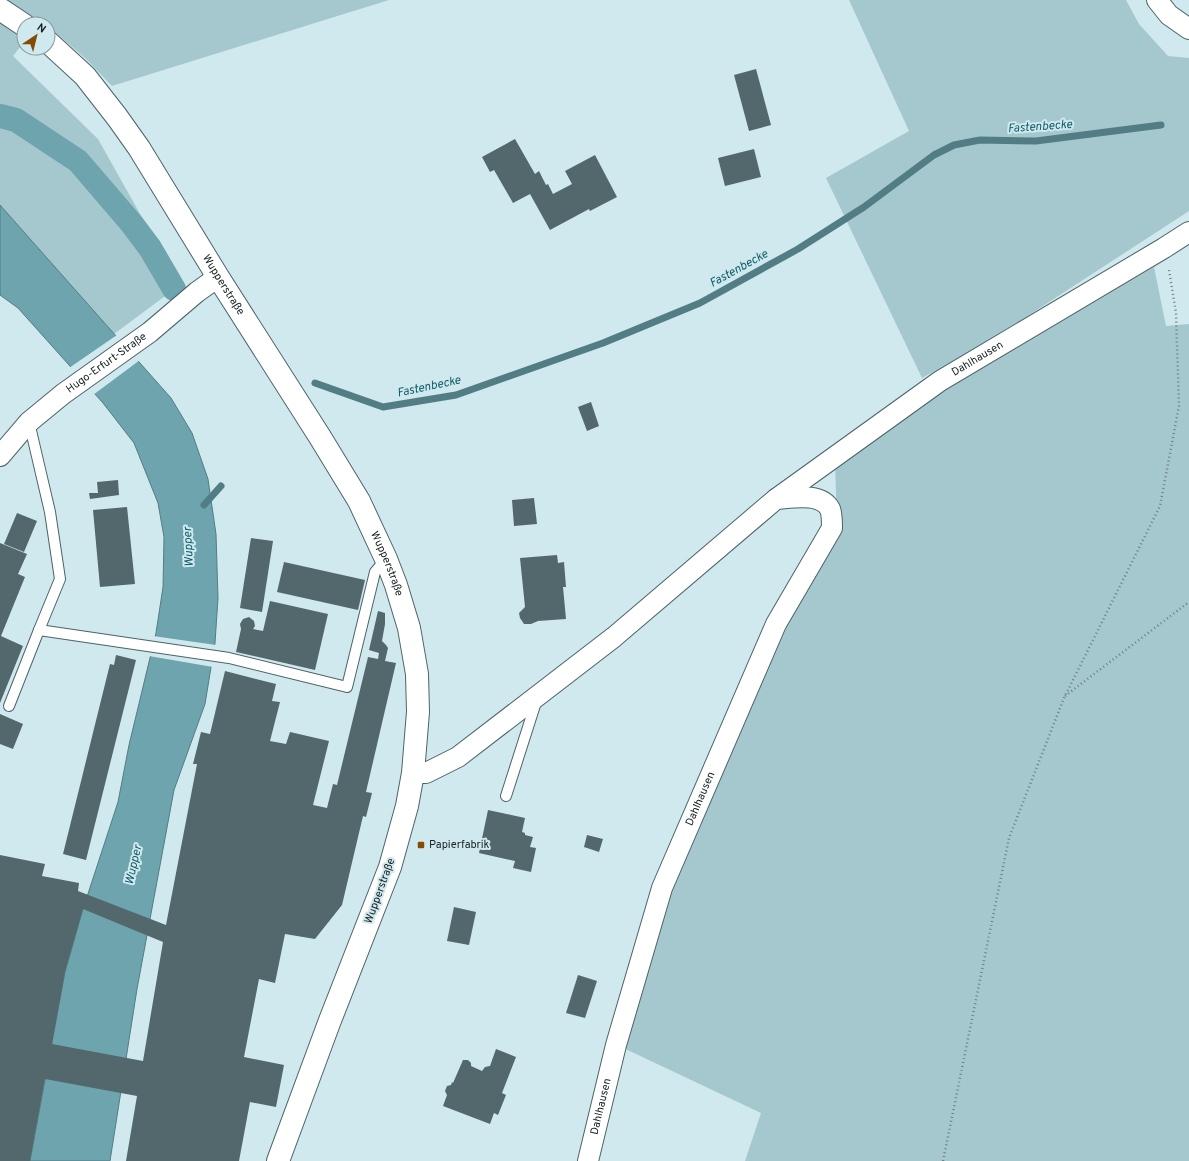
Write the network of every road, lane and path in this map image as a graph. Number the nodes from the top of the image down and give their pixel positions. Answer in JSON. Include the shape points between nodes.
{"nodes":[{"id":1,"x":1156,"y":0,"type":"edge"},
{"id":2,"x":0,"y":9,"type":"edge"},
{"id":3,"x":16,"y":20,"type":"edge"},
{"id":4,"x":1189,"y":29,"type":"edge"},
{"id":5,"x":56,"y":49,"type":"edge"},
{"id":6,"x":1189,"y":232,"type":"edge"},
{"id":7,"x":1164,"y":248,"type":"junction"},
{"id":8,"x":218,"y":277,"type":"junction"},
{"id":9,"x":29,"y":422,"type":"junction"},
{"id":10,"x":0,"y":456,"type":"edge"},
{"id":11,"x":776,"y":499,"type":"junction"},
{"id":12,"x":386,"y":559,"type":"junction"},
{"id":13,"x":1189,"y":602,"type":"edge"},
{"id":14,"x":39,"y":630,"type":"junction"},
{"id":15,"x":538,"y":696,"type":"junction"},
{"id":16,"x":1064,"y":698,"type":"junction"},
{"id":17,"x":9,"y":706,"type":"dead end"},
{"id":18,"x":413,"y":773,"type":"junction"},
{"id":19,"x":506,"y":796,"type":"dead end"},
{"id":20,"x":278,"y":1161,"type":"edge"},
{"id":21,"x":588,"y":1161,"type":"edge"},
{"id":22,"x":943,"y":1161,"type":"edge"}],
"edges":[{"from":1,"to":4,"type":"street","via":[[1169,15]]},
{"from":2,"to":3,"type":"main road"},
{"from":5,"to":8,"type":"main road","name":"Wupperstraße","via":[[86,76],[117,117],[139,148]]},
{"from":6,"to":7,"type":"street","name":"Dahlhausen"},
{"from":7,"to":11,"type":"street","name":"Dahlhausen","via":[[940,381]]},
{"from":7,"to":16,"type":"path","via":[[1176,314],[1179,406],[1160,506]]},
{"from":8,"to":9,"type":"street","name":"Hugo-Erfurt-Straße","via":[[150,332],[63,394]]},
{"from":8,"to":12,"type":"main road","name":"Wupperstraße","via":[[359,501]]},
{"from":9,"to":10,"type":"street","name":"Hugo-Erfurt-Straße"},
{"from":9,"to":14,"type":"lane","via":[[50,512],[60,579]]},
{"from":11,"to":15,"type":"street","name":"Dahlhausen","via":[[614,637]]},
{"from":11,"to":21,"type":"street","name":"Dahlhausen","via":[[813,498],[825,502],[831,510],[832,528],[776,624],[662,888],[616,1045]]},
{"from":12,"to":14,"type":"lane","via":[[375,572],[347,687],[229,658]]},
{"from":12,"to":18,"type":"main road","name":"Wupperstraße","via":[[409,628],[417,674],[418,712]]},
{"from":13,"to":16,"type":"path"},
{"from":14,"to":17,"type":"lane"},
{"from":15,"to":18,"type":"street","name":"Dahlhausen","via":[[458,757],[426,773]]},
{"from":15,"to":19,"type":"lane"},
{"from":16,"to":22,"type":"path","via":[[1008,838]]},
{"from":18,"to":20,"type":"main road","name":"Wupperstraße","via":[[407,806],[390,867]]}]}
